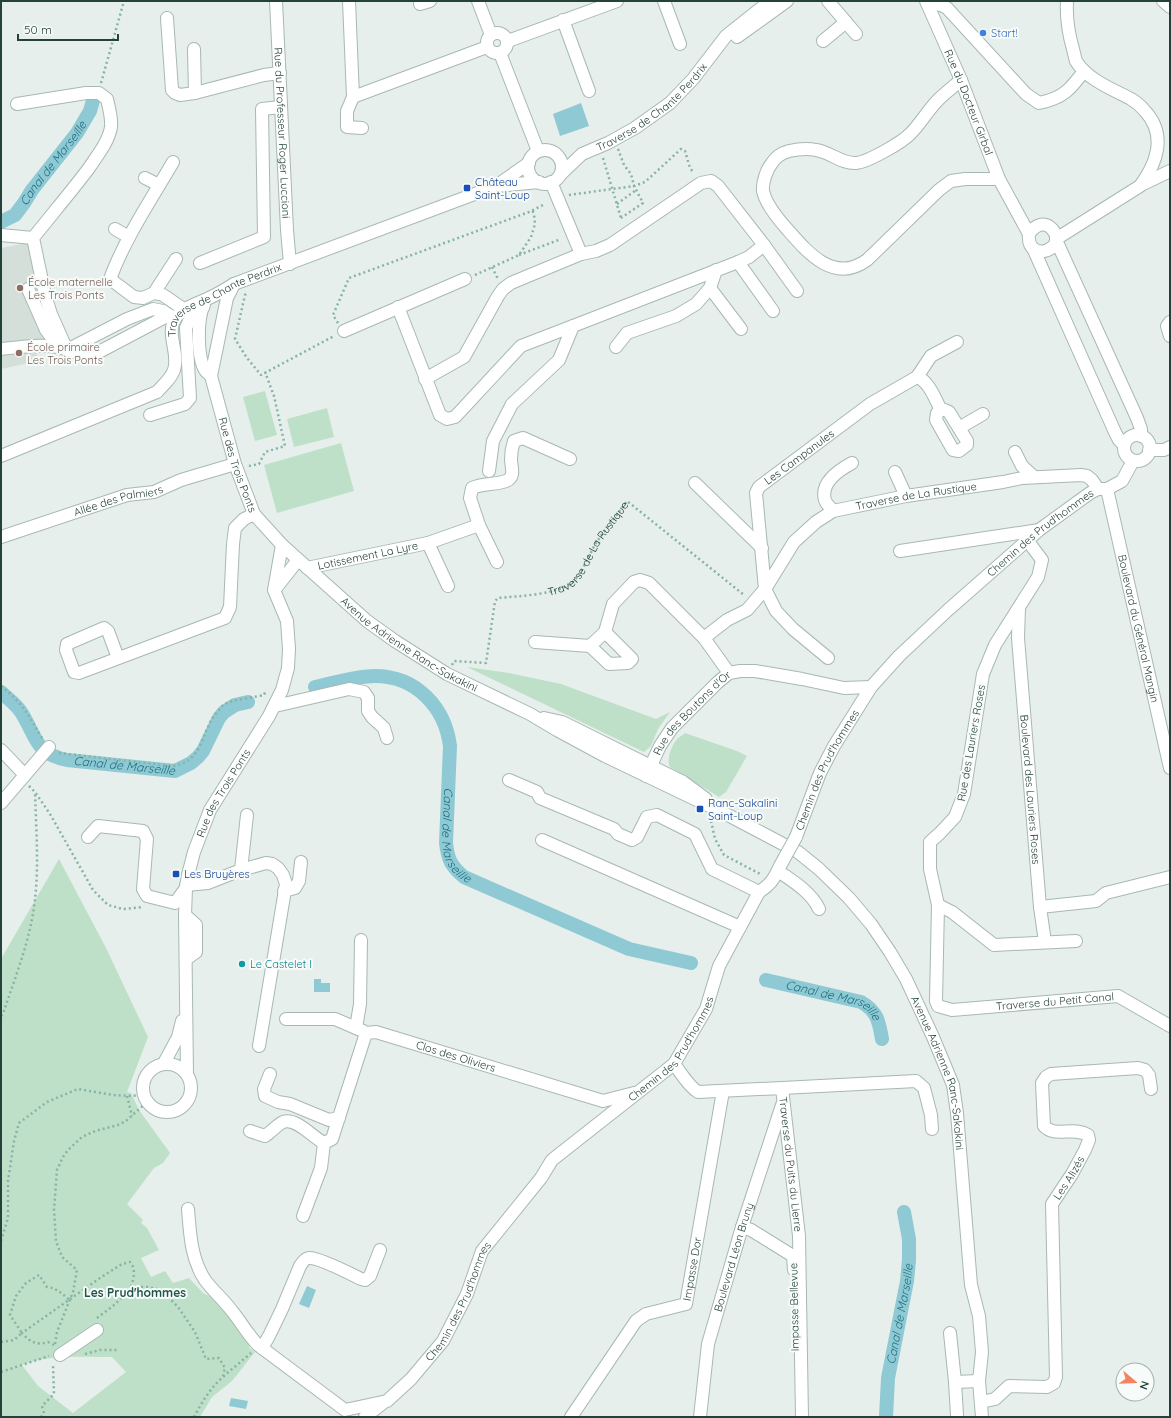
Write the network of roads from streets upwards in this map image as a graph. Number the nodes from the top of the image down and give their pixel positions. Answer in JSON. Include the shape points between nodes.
{"nodes":[{"id":1,"x":276,"y":1,"type":"edge"},
{"id":2,"x":348,"y":1,"type":"edge"},
{"id":3,"x":478,"y":1,"type":"edge"},
{"id":4,"x":617,"y":1,"type":"edge"},
{"id":5,"x":664,"y":1,"type":"edge"},
{"id":6,"x":770,"y":1,"type":"edge"},
{"id":7,"x":787,"y":1,"type":"edge"},
{"id":8,"x":828,"y":1,"type":"edge"},
{"id":9,"x":1067,"y":1,"type":"edge"},
{"id":10,"x":1163,"y":1,"type":"edge"},
{"id":11,"x":926,"y":2,"type":"edge"},
{"id":12,"x":1170,"y":7,"type":"edge"},
{"id":13,"x":167,"y":18,"type":"dead end"},
{"id":14,"x":563,"y":20,"type":"junction"},
{"id":15,"x":846,"y":22,"type":"junction"},
{"id":16,"x":856,"y":34,"type":"dead end"},
{"id":17,"x":491,"y":35,"type":"junction"},
{"id":18,"x":508,"y":41,"type":"junction"},
{"id":19,"x":824,"y":41,"type":"dead end"},
{"id":20,"x":680,"y":44,"type":"dead end"},
{"id":21,"x":487,"y":47,"type":"junction"},
{"id":22,"x":194,"y":49,"type":"dead end"},
{"id":23,"x":714,"y":51,"type":"junction"},
{"id":24,"x":500,"y":53,"type":"junction"},
{"id":25,"x":1084,"y":71,"type":"junction"},
{"id":26,"x":280,"y":73,"type":"junction"},
{"id":27,"x":961,"y":80,"type":"junction"},
{"id":28,"x":589,"y":91,"type":"dead end"},
{"id":29,"x":196,"y":93,"type":"junction"},
{"id":30,"x":353,"y":97,"type":"junction"},
{"id":31,"x":17,"y":104,"type":"dead end"},
{"id":32,"x":281,"y":107,"type":"junction"},
{"id":33,"x":362,"y":128,"type":"dead end"},
{"id":34,"x":538,"y":152,"type":"junction"},
{"id":35,"x":553,"y":152,"type":"junction"},
{"id":36,"x":582,"y":154,"type":"junction"},
{"id":37,"x":173,"y":162,"type":"dead end"},
{"id":38,"x":529,"y":163,"type":"junction"},
{"id":39,"x":1170,"y":171,"type":"edge"},
{"id":40,"x":561,"y":174,"type":"junction"},
{"id":41,"x":145,"y":178,"type":"dead end"},
{"id":42,"x":999,"y":179,"type":"junction"},
{"id":43,"x":538,"y":182,"type":"junction"},
{"id":44,"x":552,"y":182,"type":"junction"},
{"id":45,"x":159,"y":185,"type":"junction"},
{"id":46,"x":496,"y":186,"type":"junction"},
{"id":47,"x":1140,"y":186,"type":"junction"},
{"id":48,"x":1012,"y":203,"type":"junction"},
{"id":49,"x":1079,"y":225,"type":"junction"},
{"id":50,"x":1044,"y":226,"type":"junction"},
{"id":51,"x":115,"y":229,"type":"dead end"},
{"id":52,"x":1029,"y":234,"type":"junction"},
{"id":53,"x":1,"y":235,"type":"edge"},
{"id":54,"x":129,"y":237,"type":"junction"},
{"id":55,"x":32,"y":238,"type":"junction"},
{"id":56,"x":1056,"y":240,"type":"junction"},
{"id":57,"x":764,"y":245,"type":"junction"},
{"id":58,"x":1033,"y":248,"type":"junction"},
{"id":59,"x":581,"y":254,"type":"junction"},
{"id":60,"x":176,"y":259,"type":"dead end"},
{"id":61,"x":738,"y":262,"type":"junction"},
{"id":62,"x":200,"y":263,"type":"dead end"},
{"id":63,"x":290,"y":264,"type":"junction"},
{"id":64,"x":716,"y":270,"type":"junction"},
{"id":65,"x":465,"y":279,"type":"road end"},
{"id":66,"x":234,"y":284,"type":"junction"},
{"id":67,"x":710,"y":288,"type":"junction"},
{"id":68,"x":28,"y":290,"type":"dead end"},
{"id":69,"x":797,"y":291,"type":"dead end"},
{"id":70,"x":154,"y":293,"type":"junction"},
{"id":71,"x":206,"y":303,"type":"junction"},
{"id":72,"x":398,"y":307,"type":"junction"},
{"id":73,"x":185,"y":310,"type":"junction"},
{"id":74,"x":774,"y":311,"type":"dead end"},
{"id":75,"x":172,"y":318,"type":"junction"},
{"id":76,"x":1170,"y":322,"type":"edge"},
{"id":77,"x":573,"y":326,"type":"junction"},
{"id":78,"x":741,"y":329,"type":"dead end"},
{"id":79,"x":344,"y":331,"type":"road end"},
{"id":80,"x":1170,"y":336,"type":"edge"},
{"id":81,"x":957,"y":342,"type":"dead end"},
{"id":82,"x":616,"y":347,"type":"dead end"},
{"id":83,"x":63,"y":348,"type":"junction"},
{"id":84,"x":1,"y":349,"type":"edge"},
{"id":85,"x":211,"y":376,"type":"junction"},
{"id":86,"x":917,"y":377,"type":"junction"},
{"id":87,"x":425,"y":379,"type":"junction"},
{"id":88,"x":942,"y":410,"type":"junction"},
{"id":89,"x":983,"y":414,"type":"dead end"},
{"id":90,"x":150,"y":415,"type":"dead end"},
{"id":91,"x":959,"y":428,"type":"junction"},
{"id":92,"x":1141,"y":436,"type":"junction"},
{"id":93,"x":1124,"y":445,"type":"junction"},
{"id":94,"x":1170,"y":447,"type":"edge"},
{"id":95,"x":1149,"y":450,"type":"junction"},
{"id":96,"x":1015,"y":452,"type":"dead end"},
{"id":97,"x":1,"y":456,"type":"edge"},
{"id":98,"x":570,"y":459,"type":"dead end"},
{"id":99,"x":1133,"y":461,"type":"junction"},
{"id":100,"x":852,"y":463,"type":"dead end"},
{"id":101,"x":240,"y":466,"type":"junction"},
{"id":102,"x":489,"y":471,"type":"dead end"},
{"id":103,"x":895,"y":472,"type":"dead end"},
{"id":104,"x":1034,"y":477,"type":"junction"},
{"id":105,"x":695,"y":483,"type":"dead end"},
{"id":106,"x":1103,"y":489,"type":"junction"},
{"id":107,"x":906,"y":496,"type":"junction"},
{"id":108,"x":833,"y":511,"type":"junction"},
{"id":109,"x":254,"y":514,"type":"junction"},
{"id":110,"x":479,"y":525,"type":"junction"},
{"id":111,"x":1039,"y":530,"type":"junction"},
{"id":112,"x":1,"y":537,"type":"edge"},
{"id":113,"x":1027,"y":540,"type":"junction"},
{"id":114,"x":428,"y":543,"type":"junction"},
{"id":115,"x":282,"y":545,"type":"junction"},
{"id":116,"x":762,"y":548,"type":"junction"},
{"id":117,"x":900,"y":551,"type":"dead end"},
{"id":118,"x":497,"y":562,"type":"dead end"},
{"id":119,"x":302,"y":564,"type":"junction"},
{"id":120,"x":448,"y":586,"type":"dead end"},
{"id":121,"x":764,"y":588,"type":"junction"},
{"id":122,"x":274,"y":590,"type":"junction"},
{"id":123,"x":1020,"y":606,"type":"junction"},
{"id":124,"x":605,"y":632,"type":"junction"},
{"id":125,"x":704,"y":638,"type":"junction"},
{"id":126,"x":535,"y":642,"type":"dead end"},
{"id":127,"x":590,"y":646,"type":"junction"},
{"id":128,"x":118,"y":658,"type":"dead end"},
{"id":129,"x":828,"y":658,"type":"dead end"},
{"id":130,"x":730,"y":673,"type":"junction"},
{"id":131,"x":871,"y":687,"type":"junction"},
{"id":132,"x":275,"y":706,"type":"junction"},
{"id":133,"x":388,"y":738,"type":"dead end"},
{"id":134,"x":1,"y":750,"type":"edge"},
{"id":135,"x":46,"y":751,"type":"road end"},
{"id":136,"x":1170,"y":768,"type":"edge"},
{"id":137,"x":648,"y":771,"type":"junction"},
{"id":138,"x":24,"y":777,"type":"junction"},
{"id":139,"x":509,"y":780,"type":"dead end"},
{"id":140,"x":1,"y":803,"type":"edge"},
{"id":141,"x":247,"y":815,"type":"dead end"},
{"id":142,"x":88,"y":837,"type":"dead end"},
{"id":143,"x":542,"y":840,"type":"dead end"},
{"id":144,"x":301,"y":862,"type":"dead end"},
{"id":145,"x":779,"y":869,"type":"junction"},
{"id":146,"x":241,"y":870,"type":"junction"},
{"id":147,"x":1170,"y":877,"type":"edge"},
{"id":148,"x":186,"y":887,"type":"junction"},
{"id":149,"x":284,"y":891,"type":"junction"},
{"id":150,"x":758,"y":892,"type":"junction"},
{"id":151,"x":938,"y":905,"type":"junction"},
{"id":152,"x":1040,"y":907,"type":"junction"},
{"id":153,"x":819,"y":909,"type":"dead end"},
{"id":154,"x":740,"y":927,"type":"junction"},
{"id":155,"x":361,"y":940,"type":"dead end"},
{"id":156,"x":1076,"y":941,"type":"dead end"},
{"id":157,"x":1045,"y":942,"type":"junction"},
{"id":158,"x":936,"y":1001,"type":"joint"},
{"id":159,"x":186,"y":1006,"type":"junction"},
{"id":160,"x":286,"y":1019,"type":"dead end"},
{"id":161,"x":1170,"y":1026,"type":"edge"},
{"id":162,"x":361,"y":1030,"type":"junction"},
{"id":163,"x":258,"y":1046,"type":"dead end"},
{"id":164,"x":164,"y":1063,"type":"junction"},
{"id":165,"x":674,"y":1064,"type":"junction"},
{"id":166,"x":187,"y":1074,"type":"junction"},
{"id":167,"x":270,"y":1074,"type":"dead end"},
{"id":168,"x":782,"y":1088,"type":"junction"},
{"id":169,"x":1151,"y":1089,"type":"dead end"},
{"id":170,"x":723,"y":1091,"type":"junction"},
{"id":171,"x":639,"y":1092,"type":"junction"},
{"id":172,"x":783,"y":1100,"type":"junction"},
{"id":173,"x":338,"y":1122,"type":"junction"},
{"id":174,"x":932,"y":1129,"type":"dead end"},
{"id":175,"x":250,"y":1132,"type":"dead end"},
{"id":176,"x":324,"y":1143,"type":"junction"},
{"id":177,"x":188,"y":1209,"type":"dead end"},
{"id":178,"x":303,"y":1216,"type":"dead end"},
{"id":179,"x":742,"y":1227,"type":"junction"},
{"id":180,"x":380,"y":1250,"type":"dead end"},
{"id":181,"x":97,"y":1330,"type":"dead end"},
{"id":182,"x":950,"y":1333,"type":"dead end"},
{"id":183,"x":260,"y":1347,"type":"junction"},
{"id":184,"x":55,"y":1354,"type":"road end"},
{"id":185,"x":978,"y":1381,"type":"junction"},
{"id":186,"x":955,"y":1382,"type":"junction"},
{"id":187,"x":387,"y":1401,"type":"junction"},
{"id":188,"x":981,"y":1402,"type":"junction"},
{"id":189,"x":957,"y":1415,"type":"dead end"},
{"id":190,"x":365,"y":1417,"type":"edge"},
{"id":191,"x":571,"y":1417,"type":"edge"},
{"id":192,"x":700,"y":1417,"type":"edge"},
{"id":193,"x":794,"y":1417,"type":"edge"},
{"id":194,"x":802,"y":1417,"type":"edge"},
{"id":195,"x":982,"y":1417,"type":"edge"}],
"edges":[{"from":1,"to":26,"type":"street","name":"Rue du Professeur Roger Luccioni"},
{"from":2,"to":30,"type":"street"},
{"from":3,"to":17,"type":"street"},
{"from":4,"to":14,"type":"street"},
{"from":5,"to":20,"type":"street"},
{"from":6,"to":23,"type":"street","name":"Traverse de Chante Perdrix","via":[[726,36]]},
{"from":7,"to":23,"type":"street","name":"Traverse de Chante Perdrix","via":[[731,42]]},
{"from":8,"to":15,"type":"street"},
{"from":9,"to":25,"type":"street","via":[[1069,36],[1076,61]]},
{"from":10,"to":12,"type":"street"},
{"from":11,"to":25,"type":"street","via":[[947,8],[1026,94],[1039,102],[1049,101],[1064,94]]},
{"from":11,"to":27,"type":"street","name":"Rue du Docteur Girbal"},
{"from":13,"to":29,"type":"street","via":[[172,90],[180,95]]},
{"from":14,"to":18,"type":"street"},
{"from":14,"to":28,"type":"street"},
{"from":15,"to":16,"type":"street"},
{"from":15,"to":19,"type":"street"},
{"from":17,"to":18,"type":"street","via":[[501,33]]},
{"from":17,"to":21,"type":"street","via":[[487,40]]},
{"from":18,"to":24,"type":"street","via":[[506,49]]},
{"from":21,"to":24,"type":"street","via":[[491,52]]},
{"from":21,"to":30,"type":"street"},
{"from":22,"to":29,"type":"street"},
{"from":23,"to":36,"type":"street","name":"Traverse de Chante Perdrix","via":[[693,79],[670,103],[635,128]]},
{"from":24,"to":34,"type":"street"},
{"from":25,"to":47,"type":"street","via":[[1133,100],[1149,115],[1156,128],[1157,152],[1150,173]]},
{"from":26,"to":29,"type":"street"},
{"from":26,"to":32,"type":"street","name":"Rue du Professeur Roger Luccioni"},
{"from":27,"to":42,"type":"street","name":"Rue du Docteur Girbal"},
{"from":27,"to":42,"type":"street","via":[[938,101],[910,134],[866,161],[847,162],[817,150],[799,149],[782,154],[772,163],[765,177],[765,196],[776,216],[808,253],[832,267],[848,269],[868,260],[951,181]]},
{"from":30,"to":33,"type":"street","via":[[348,111],[347,127]]},
{"from":31,"to":55,"type":"street","via":[[93,93],[108,99],[110,113],[111,127],[95,160]]},
{"from":32,"to":62,"type":"street","via":[[262,109],[264,237]]},
{"from":32,"to":63,"type":"street","name":"Rue du Professeur Roger Luccioni"},
{"from":34,"to":35,"type":"street"},
{"from":34,"to":38,"type":"street","via":[[531,157]]},
{"from":35,"to":36,"type":"street","name":"Traverse de Chante Perdrix"},
{"from":35,"to":40,"type":"street","via":[[562,161]]},
{"from":36,"to":40,"type":"street","name":"Traverse de Chante Perdrix"},
{"from":37,"to":45,"type":"street"},
{"from":38,"to":43,"type":"street","via":[[530,174]]},
{"from":38,"to":46,"type":"street","name":"Traverse de Chante Perdrix"},
{"from":39,"to":47,"type":"street"},
{"from":40,"to":44,"type":"street"},
{"from":41,"to":45,"type":"street"},
{"from":42,"to":48,"type":"street","name":"Rue du Docteur Girbal"},
{"from":43,"to":44,"type":"street"},
{"from":43,"to":46,"type":"street","name":"Traverse de Chante Perdrix"},
{"from":44,"to":59,"type":"street"},
{"from":45,"to":54,"type":"street"},
{"from":46,"to":63,"type":"street","name":"Traverse de Chante Perdrix"},
{"from":47,"to":49,"type":"street"},
{"from":48,"to":50,"type":"street","name":"Rue du Docteur Girbal"},
{"from":48,"to":52,"type":"street","name":"Rue du Docteur Girbal"},
{"from":49,"to":50,"type":"street"},
{"from":49,"to":56,"type":"street"},
{"from":50,"to":52,"type":"street","via":[[1033,228]]},
{"from":50,"to":56,"type":"street","name":"Rue du Docteur Girbal","via":[[1055,232]]},
{"from":51,"to":54,"type":"street"},
{"from":52,"to":58,"type":"street","name":"Rue du Docteur Girbal"},
{"from":53,"to":55,"type":"street"},
{"from":54,"to":70,"type":"street","via":[[110,279],[134,297],[142,298]]},
{"from":55,"to":83,"type":"street","via":[[51,314]]},
{"from":56,"to":58,"type":"street","via":[[1053,247],[1047,251],[1040,252]]},
{"from":56,"to":92,"type":"street","name":"Rue du Docteur Girbal","via":[[1137,418]]},
{"from":57,"to":59,"type":"street","via":[[718,186],[711,181],[701,183],[610,245]]},
{"from":57,"to":61,"type":"street"},
{"from":57,"to":69,"type":"street"},
{"from":58,"to":93,"type":"street","name":"Rue du Docteur Girbal","via":[[1114,430]]},
{"from":59,"to":87,"type":"street","via":[[511,283],[503,289],[464,357]]},
{"from":60,"to":70,"type":"street"},
{"from":61,"to":64,"type":"street"},
{"from":61,"to":74,"type":"street"},
{"from":63,"to":66,"type":"street","name":"Traverse de Chante Perdrix"},
{"from":64,"to":67,"type":"street"},
{"from":64,"to":77,"type":"street"},
{"from":65,"to":72,"type":"street"},
{"from":66,"to":71,"type":"street","name":"Traverse de Chante Perdrix"},
{"from":66,"to":85,"type":"street","name":"Rue des Trois Ponts","via":[[227,298]]},
{"from":67,"to":78,"type":"street"},
{"from":67,"to":82,"type":"street","via":[[696,304],[676,316],[627,333]]},
{"from":68,"to":83,"type":"street","via":[[46,330]]},
{"from":70,"to":73,"type":"street","via":[[163,295]]},
{"from":71,"to":73,"type":"street","name":"Traverse de Chante Perdrix"},
{"from":71,"to":85,"type":"street","name":"Rue des Trois Ponts","via":[[198,331],[202,361],[205,370]]},
{"from":71,"to":90,"type":"street","via":[[190,319],[186,328],[190,398],[185,404]]},
{"from":72,"to":79,"type":"street"},
{"from":72,"to":87,"type":"street"},
{"from":73,"to":75,"type":"street","name":"Traverse de Chante Perdrix"},
{"from":75,"to":83,"type":"street","via":[[87,356]]},
{"from":75,"to":83,"type":"street","via":[[163,311],[153,309]]},
{"from":75,"to":97,"type":"street","name":"Traverse de Chante Perdrix","via":[[174,369],[170,379],[156,392]]},
{"from":76,"to":80,"type":"street","via":[[1167,326]]},
{"from":77,"to":87,"type":"street","via":[[521,346],[455,417],[446,419],[440,415]]},
{"from":77,"to":102,"type":"street","via":[[559,360],[512,404],[493,441]]},
{"from":81,"to":86,"type":"street","via":[[931,356]]},
{"from":83,"to":84,"type":"street","via":[[36,345]]},
{"from":85,"to":101,"type":"street","name":"Rue des Trois Ponts"},
{"from":86,"to":88,"type":"street","via":[[928,386]]},
{"from":86,"to":116,"type":"street","name":"Les Campanules","via":[[870,404],[758,487],[756,493]]},
{"from":88,"to":91,"type":"street","via":[[949,412]]},
{"from":88,"to":91,"type":"street","via":[[936,420],[955,451],[967,445]]},
{"from":89,"to":91,"type":"street"},
{"from":92,"to":93,"type":"street","via":[[1128,439]]},
{"from":92,"to":95,"type":"street","name":"Rue du Docteur Girbal","via":[[1148,441]]},
{"from":93,"to":99,"type":"street","name":"Rue du Docteur Girbal","via":[[1125,453]]},
{"from":94,"to":95,"type":"street","via":[[1164,450]]},
{"from":95,"to":99,"type":"street","via":[[1142,460]]},
{"from":96,"to":104,"type":"street","via":[[1022,466]]},
{"from":98,"to":110,"type":"street","via":[[523,438],[514,441],[511,447],[511,476],[507,480],[472,488],[470,498]]},
{"from":99,"to":106,"type":"street","name":"Chemin des Prud'hommes","via":[[1122,481]]},
{"from":100,"to":108,"type":"street","via":[[829,481],[825,501]]},
{"from":101,"to":109,"type":"street","name":"Rue des Trois Ponts"},
{"from":101,"to":112,"type":"street","name":"Allée des Palmiers","via":[[181,480],[154,492],[126,495]]},
{"from":103,"to":107,"type":"street"},
{"from":104,"to":106,"type":"street","name":"Traverse de La Rustique","via":[[1087,476]]},
{"from":104,"to":107,"type":"street","name":"Traverse de La Rustique"},
{"from":105,"to":116,"type":"street"},
{"from":106,"to":111,"type":"street","name":"Chemin des Prud'hommes","via":[[1072,505]]},
{"from":106,"to":136,"type":"street","name":"Boulevard du Général Mangin"},
{"from":107,"to":108,"type":"street","name":"Traverse de La Rustique"},
{"from":108,"to":121,"type":"street","name":"Traverse de La Rustique","via":[[794,542]]},
{"from":109,"to":115,"type":"street","name":"Rue des Trois Ponts"},
{"from":109,"to":128,"type":"street","via":[[235,528],[230,607],[224,618]]},
{"from":110,"to":114,"type":"street","name":"Lotissement La Lyre"},
{"from":110,"to":118,"type":"street"},
{"from":111,"to":113,"type":"street","name":"Chemin des Prud'hommes"},
{"from":111,"to":117,"type":"street"},
{"from":113,"to":123,"type":"street","name":"Rue des Lauriers Roses","via":[[1042,560],[1038,577]]},
{"from":113,"to":131,"type":"street","name":"Chemin des Prud'hommes","via":[[920,635]]},
{"from":114,"to":119,"type":"street","name":"Lotissement La Lyre"},
{"from":114,"to":120,"type":"street","name":"Lotissement La Lyre"},
{"from":115,"to":119,"type":"street","name":"Rue des Trois Ponts"},
{"from":115,"to":122,"type":"street"},
{"from":116,"to":121,"type":"street"},
{"from":119,"to":122,"type":"street"},
{"from":119,"to":137,"type":"street","name":"Avenue Adrienne Ranc-Sakakini","via":[[367,621],[447,674],[530,714],[562,722]]},
{"from":121,"to":125,"type":"street","name":"Traverse de La Rustique","via":[[747,610],[727,620]]},
{"from":121,"to":129,"type":"street","via":[[776,611]]},
{"from":122,"to":132,"type":"street","name":"Rue des Trois Ponts","via":[[287,621],[289,649],[288,668]]},
{"from":123,"to":151,"type":"street","name":"Rue des Lauriers Roses","via":[[995,645],[984,674],[964,794],[955,817],[930,842],[930,869]]},
{"from":123,"to":152,"type":"street","name":"Boulevard des Lauriers Roses","via":[[1018,638]]},
{"from":124,"to":125,"type":"street","via":[[613,604],[634,582],[640,580],[650,583]]},
{"from":124,"to":127,"type":"street"},
{"from":124,"to":127,"type":"street","via":[[632,659],[628,663],[609,664]]},
{"from":125,"to":130,"type":"street"},
{"from":126,"to":127,"type":"street"},
{"from":130,"to":131,"type":"street","name":"Rue des Boutons d'Or","via":[[755,672],[844,688]]},
{"from":130,"to":137,"type":"street","name":"Rue des Boutons d'Or","via":[[672,728]]},
{"from":131,"to":145,"type":"street","name":"Chemin des Prud'hommes","bridge":true,"via":[[820,773],[796,837]]},
{"from":132,"to":133,"type":"street","via":[[356,689],[364,692],[368,698],[368,711],[384,728]]},
{"from":132,"to":148,"type":"street","name":"Rue des Trois Ponts","via":[[210,810],[194,852]]},
{"from":134,"to":138,"type":"street"},
{"from":135,"to":138,"type":"street"},
{"from":137,"to":185,"type":"street","name":"Avenue Adrienne Ranc-Sakakini","via":[[798,852],[819,868],[871,924],[906,979],[952,1085],[958,1114],[971,1285],[979,1316],[982,1352]]},
{"from":138,"to":140,"type":"street"},
{"from":139,"to":150,"type":"street","via":[[537,792],[540,798],[614,829],[618,834],[632,840],[637,838],[647,817],[658,815],[695,834],[712,869]]},
{"from":141,"to":146,"type":"street"},
{"from":142,"to":148,"type":"street","via":[[98,826],[143,831],[147,839],[143,889],[147,896],[175,904]]},
{"from":143,"to":154,"type":"street"},
{"from":144,"to":149,"type":"street","via":[[299,881],[295,888]]},
{"from":145,"to":150,"type":"street","name":"Chemin des Prud'hommes","via":[[773,881]]},
{"from":145,"to":153,"type":"street","via":[[816,902]]},
{"from":146,"to":148,"type":"street","via":[[208,883]]},
{"from":146,"to":149,"type":"street","via":[[266,863],[272,864],[283,875],[286,884]]},
{"from":147,"to":152,"type":"street","via":[[1106,894],[1096,901]]},
{"from":148,"to":159,"type":"street","name":"Rue des Trois Ponts"},
{"from":149,"to":163,"type":"street"},
{"from":150,"to":154,"type":"street","name":"Chemin des Prud'hommes"},
{"from":151,"to":157,"type":"street","via":[[952,912],[994,945]]},
{"from":151,"to":158,"type":"street","name":"Rue des Lauriers Roses"},
{"from":152,"to":157,"type":"street","name":"Boulevard des Lauriers Roses"},
{"from":154,"to":165,"type":"street","name":"Chemin des Prud'hommes","via":[[720,966],[706,1009]]},
{"from":155,"to":162,"type":"street"},
{"from":156,"to":157,"type":"street"},
{"from":158,"to":161,"type":"street","name":"Traverse du Petit Canal","via":[[938,1006],[952,1010],[1118,996]]},
{"from":159,"to":164,"type":"street","name":"Rue des Trois Ponts","via":[[178,1037]]},
{"from":159,"to":166,"type":"street","name":"Rue des Trois Ponts"},
{"from":160,"to":162,"type":"street","name":"Clos des Oliviers","via":[[335,1019]]},
{"from":162,"to":171,"type":"street","name":"Clos des Oliviers","via":[[376,1032],[603,1101]]},
{"from":162,"to":173,"type":"street"},
{"from":164,"to":166,"type":"street","via":[[179,1066]]},
{"from":164,"to":166,"type":"street","name":"Rue des Trois Ponts","via":[[149,1071],[144,1080],[142,1089],[145,1099],[154,1108],[165,1112],[182,1106],[190,1091]]},
{"from":165,"to":170,"type":"street","name":"Traverse du Puits du Lierre","via":[[692,1089],[698,1092]]},
{"from":165,"to":171,"type":"street","name":"Chemin des Prud'hommes"},
{"from":167,"to":173,"type":"street","via":[[264,1089],[265,1096]]},
{"from":168,"to":170,"type":"street","name":"Traverse du Puits du Lierre"},
{"from":168,"to":172,"type":"street","name":"Traverse du Puits du Lierre"},
{"from":168,"to":174,"type":"street","via":[[916,1081],[924,1088]]},
{"from":169,"to":188,"type":"street","name":"Les Alizés","via":[[1149,1075],[1145,1070],[1138,1068],[1051,1074],[1042,1083],[1044,1126],[1052,1132],[1082,1131],[1088,1135],[1089,1140],[1072,1174],[1052,1204],[1056,1377],[1054,1384],[1047,1387],[1008,1386],[995,1399]]},
{"from":170,"to":191,"type":"street","name":"Impasse Dor","via":[[686,1304],[646,1314],[636,1321]]},
{"from":171,"to":187,"type":"street","name":"Chemin des Prud'hommes","via":[[552,1160],[541,1178],[482,1251],[467,1294],[443,1341]]},
{"from":172,"to":179,"type":"street","name":"Boulevard Léon Bruny"},
{"from":172,"to":194,"type":"street","name":"Traverse du Puits du Lierre","via":[[799,1236]]},
{"from":173,"to":176,"type":"street","via":[[332,1138]]},
{"from":175,"to":176,"type":"street","via":[[265,1136],[282,1122],[290,1121],[296,1122]]},
{"from":176,"to":178,"type":"street","via":[[321,1168]]},
{"from":177,"to":183,"type":"street","via":[[191,1246],[205,1280]]},
{"from":179,"to":192,"type":"street","name":"Boulevard Léon Bruny","via":[[708,1344]]},
{"from":179,"to":193,"type":"street","name":"Impasse Bellevue","via":[[752,1230],[793,1256]]},
{"from":180,"to":183,"type":"street","via":[[370,1276],[365,1280],[318,1259],[304,1260],[269,1336]]},
{"from":181,"to":184,"type":"street"},
{"from":182,"to":186,"type":"street"},
{"from":183,"to":187,"type":"street","via":[[345,1410]]},
{"from":185,"to":186,"type":"street"},
{"from":185,"to":188,"type":"street","name":"Avenue Adrienne Ranc-Sakakini"},
{"from":186,"to":189,"type":"street"},
{"from":187,"to":190,"type":"street","name":"Chemin des Prud'hommes"},
{"from":188,"to":195,"type":"street","name":"Avenue Adrienne Ranc-Sakakini"}]}
